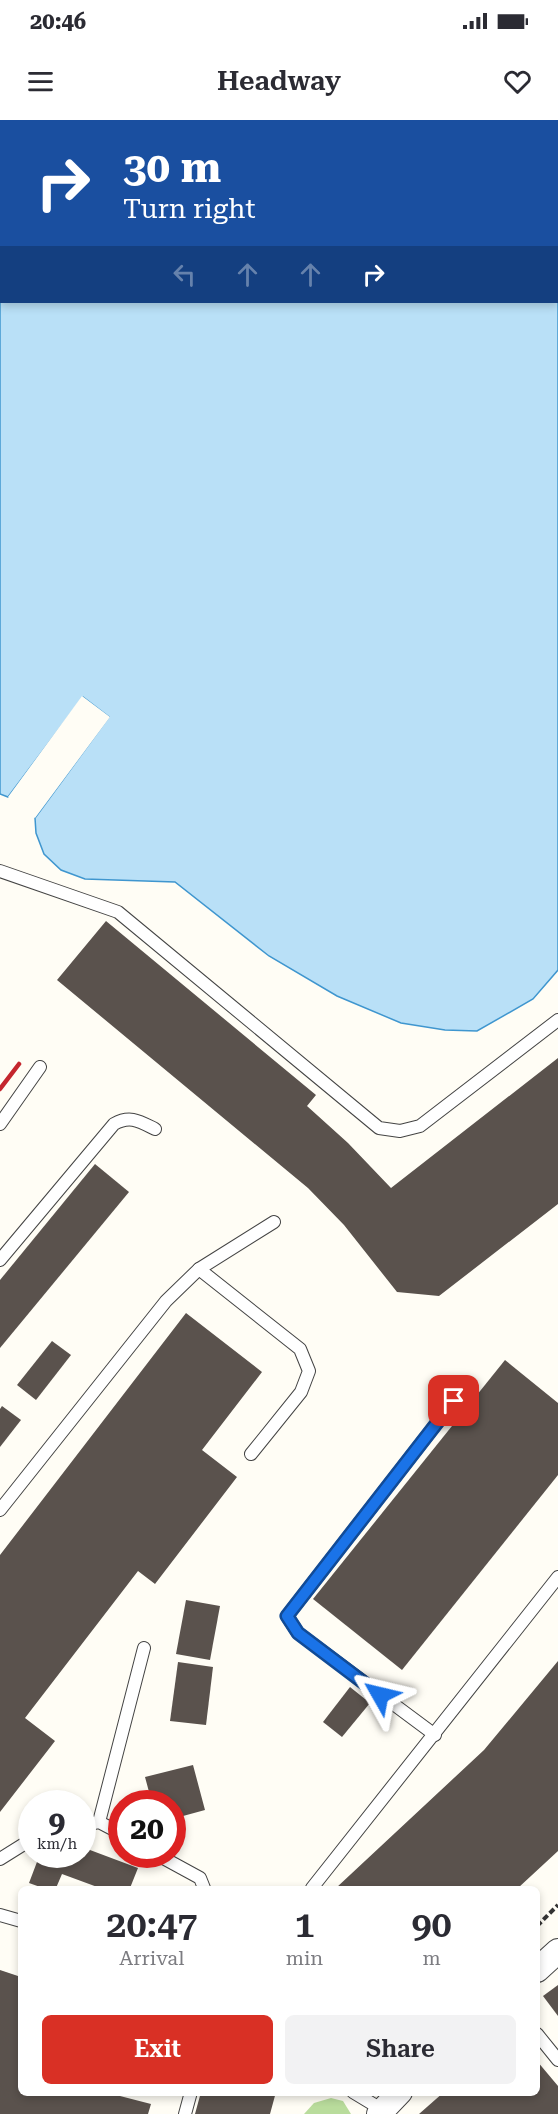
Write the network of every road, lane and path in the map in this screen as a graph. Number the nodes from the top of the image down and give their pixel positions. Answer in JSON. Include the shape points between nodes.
{"nodes":[{"id":1,"x":0,"y":871,"type":"edge"},
{"id":2,"x":558,"y":1020,"type":"edge"},
{"id":3,"x":40,"y":1067,"type":"dead end"},
{"id":4,"x":0,"y":1124,"type":"edge"},
{"id":5,"x":155,"y":1129,"type":"dead end"},
{"id":6,"x":274,"y":1222,"type":"dead end"},
{"id":7,"x":0,"y":1260,"type":"edge"},
{"id":8,"x":200,"y":1269,"type":"junction"},
{"id":9,"x":454,"y":1401,"type":"dead end"},
{"id":10,"x":251,"y":1454,"type":"dead end"},
{"id":11,"x":0,"y":1510,"type":"edge"},
{"id":12,"x":558,"y":1577,"type":"edge"},
{"id":13,"x":144,"y":1648,"type":"dead end"},
{"id":14,"x":435,"y":1735,"type":"junction"},
{"id":15,"x":99,"y":1822,"type":"junction"},
{"id":16,"x":96,"y":1823,"type":"edge"},
{"id":17,"x":108,"y":1827,"type":"edge"},
{"id":18,"x":18,"y":1845,"type":"edge"},
{"id":19,"x":0,"y":1859,"type":"edge"},
{"id":20,"x":182,"y":1868,"type":"edge"},
{"id":21,"x":203,"y":1886,"type":"edge"},
{"id":22,"x":314,"y":1886,"type":"edge"},
{"id":23,"x":558,"y":1905,"type":"edge"},
{"id":24,"x":0,"y":1915,"type":"edge"},
{"id":25,"x":18,"y":1920,"type":"edge"},
{"id":26,"x":540,"y":1923,"type":"edge"},
{"id":27,"x":558,"y":1951,"type":"edge"},
{"id":28,"x":540,"y":1967,"type":"edge"},
{"id":29,"x":540,"y":2038,"type":"edge"},
{"id":30,"x":558,"y":2060,"type":"edge"},
{"id":31,"x":190,"y":2096,"type":"edge"},
{"id":32,"x":359,"y":2096,"type":"edge"},
{"id":33,"x":396,"y":2096,"type":"edge"},
{"id":34,"x":380,"y":2111,"type":"edge"},
{"id":35,"x":185,"y":2114,"type":"edge"}],
"edges":[{"from":1,"to":2,"type":"lane","via":[[118,912],[379,1128],[400,1131],[420,1126]]},
{"from":3,"to":4,"type":"lane"},
{"from":5,"to":7,"type":"lane","via":[[124,1118],[114,1124]]},
{"from":6,"to":8,"type":"lane"},
{"from":8,"to":10,"type":"lane","via":[[300,1349],[309,1371],[302,1392]]},
{"from":8,"to":11,"type":"lane","via":[[166,1301]]},
{"from":9,"to":14,"type":"lane","via":[[287,1616],[298,1633]]},
{"from":12,"to":14,"type":"lane"},
{"from":13,"to":15,"type":"lane"},
{"from":14,"to":22,"type":"lane"},
{"from":15,"to":16,"type":"lane"},
{"from":15,"to":17,"type":"lane"},
{"from":18,"to":19,"type":"lane"},
{"from":20,"to":21,"type":"lane","via":[[200,1878]]},
{"from":23,"to":26,"type":"path"},
{"from":24,"to":25,"type":"lane"},
{"from":27,"to":28,"type":"street"},
{"from":29,"to":30,"type":"lane"},
{"from":31,"to":35,"type":"lane"},
{"from":32,"to":34,"type":"lane"},
{"from":33,"to":34,"type":"street"}]}
